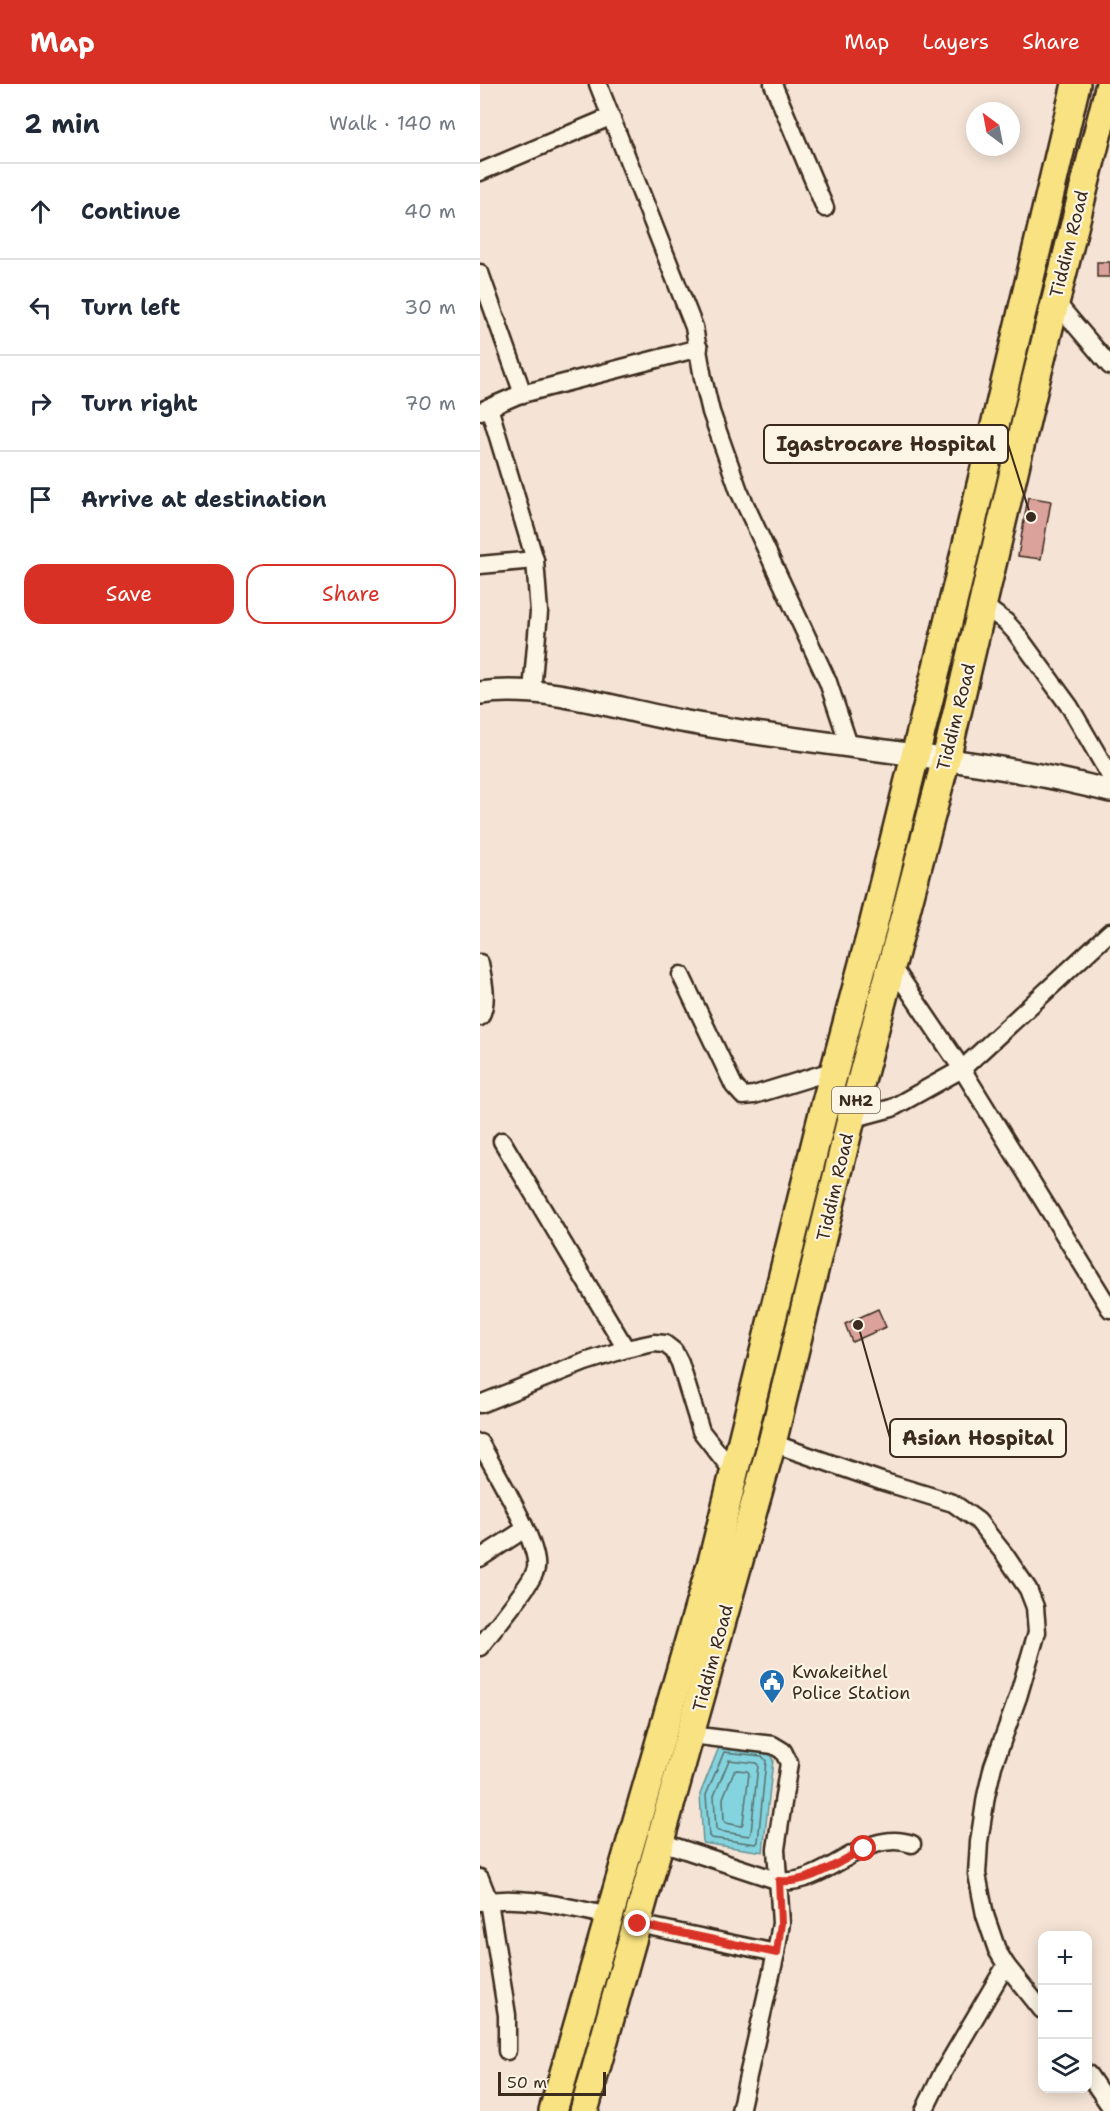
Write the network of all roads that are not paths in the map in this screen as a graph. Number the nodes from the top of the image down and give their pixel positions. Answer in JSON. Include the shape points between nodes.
{"nodes":[{"id":1,"x":598,"y":84,"type":"edge"},
{"id":2,"x":774,"y":84,"type":"edge"},
{"id":3,"x":1076,"y":84,"type":"edge"},
{"id":4,"x":1110,"y":84,"type":"edge"},
{"id":5,"x":610,"y":117,"type":"junction"},
{"id":6,"x":480,"y":172,"type":"edge"},
{"id":7,"x":825,"y":208,"type":"dead end"},
{"id":8,"x":480,"y":273,"type":"edge"},
{"id":9,"x":1055,"y":301,"type":"junction"},
{"id":10,"x":699,"y":348,"type":"junction"},
{"id":11,"x":1110,"y":366,"type":"edge"},
{"id":12,"x":523,"y":394,"type":"junction"},
{"id":13,"x":484,"y":410,"type":"edge"},
{"id":14,"x":535,"y":560,"type":"junction"},
{"id":15,"x":480,"y":566,"type":"edge"},
{"id":16,"x":983,"y":605,"type":"junction"},
{"id":17,"x":532,"y":691,"type":"junction"},
{"id":18,"x":480,"y":693,"type":"edge"},
{"id":19,"x":849,"y":746,"type":"junction"},
{"id":20,"x":915,"y":754,"type":"junction"},
{"id":21,"x":946,"y":759,"type":"junction"},
{"id":22,"x":1110,"y":776,"type":"edge"},
{"id":23,"x":1110,"y":791,"type":"edge"},
{"id":24,"x":1110,"y":932,"type":"edge"},
{"id":25,"x":480,"y":963,"type":"edge"},
{"id":26,"x":891,"y":964,"type":"junction"},
{"id":27,"x":681,"y":975,"type":"dead end"},
{"id":28,"x":480,"y":1017,"type":"edge"},
{"id":29,"x":962,"y":1069,"type":"junction"},
{"id":30,"x":835,"y":1070,"type":"junction"},
{"id":31,"x":851,"y":1119,"type":"junction"},
{"id":32,"x":502,"y":1141,"type":"dead end"},
{"id":33,"x":1110,"y":1309,"type":"edge"},
{"id":34,"x":626,"y":1349,"type":"junction"},
{"id":35,"x":480,"y":1404,"type":"edge"},
{"id":36,"x":480,"y":1443,"type":"edge"},
{"id":37,"x":772,"y":1443,"type":"junction"},
{"id":38,"x":734,"y":1473,"type":"junction"},
{"id":39,"x":525,"y":1529,"type":"junction"},
{"id":40,"x":480,"y":1558,"type":"edge"},
{"id":41,"x":480,"y":1647,"type":"edge"},
{"id":42,"x":691,"y":1735,"type":"junction"},
{"id":43,"x":661,"y":1842,"type":"junction"},
{"id":44,"x":912,"y":1844,"type":"dead end"},
{"id":45,"x":480,"y":1878,"type":"edge"},
{"id":46,"x":779,"y":1881,"type":"junction"},
{"id":47,"x":485,"y":1902,"type":"edge"},
{"id":48,"x":610,"y":1916,"type":"junction"},
{"id":49,"x":638,"y":1924,"type":"junction"},
{"id":50,"x":777,"y":1953,"type":"junction"},
{"id":51,"x":1006,"y":1965,"type":"junction"},
{"id":52,"x":1038,"y":2005,"type":"edge"},
{"id":53,"x":507,"y":2051,"type":"dead end"},
{"id":54,"x":1092,"y":2080,"type":"edge"},
{"id":55,"x":1110,"y":2106,"type":"edge"},
{"id":56,"x":553,"y":2111,"type":"edge"},
{"id":57,"x":584,"y":2111,"type":"edge"},
{"id":58,"x":740,"y":2111,"type":"edge"},
{"id":59,"x":924,"y":2111,"type":"edge"}],
"edges":[{"from":1,"to":5,"type":"street"},
{"from":2,"to":7,"type":"street"},
{"from":3,"to":20,"type":"highway","name":"Tiddim Road","number":"NH2"},
{"from":4,"to":9,"type":"highway","name":"Tiddim Road","number":"NH2"},
{"from":5,"to":6,"type":"street"},
{"from":5,"to":10,"type":"street"},
{"from":8,"to":12,"type":"street"},
{"from":9,"to":11,"type":"street"},
{"from":9,"to":16,"type":"highway","name":"Tiddim Road","number":"NH2"},
{"from":10,"to":12,"type":"street"},
{"from":10,"to":19,"type":"street","via":[[711,412],[739,491],[828,682]]},
{"from":12,"to":13,"type":"street"},
{"from":13,"to":14,"type":"street"},
{"from":14,"to":15,"type":"street"},
{"from":14,"to":17,"type":"street","via":[[539,612]]},
{"from":16,"to":21,"type":"highway","name":"Tiddim Road","number":"NH2"},
{"from":16,"to":22,"type":"street","via":[[1016,633],[1070,707]]},
{"from":17,"to":18,"type":"street"},
{"from":17,"to":19,"type":"street","via":[[681,721]]},
{"from":19,"to":20,"type":"street"},
{"from":20,"to":21,"type":"street"},
{"from":20,"to":30,"type":"highway","name":"Tiddim Road","number":"NH2"},
{"from":21,"to":23,"type":"street"},
{"from":21,"to":26,"type":"highway","name":"Tiddim Road","number":"NH2"},
{"from":24,"to":29,"type":"street"},
{"from":25,"to":28,"type":"street","via":[[485,1000]]},
{"from":26,"to":29,"type":"street"},
{"from":26,"to":31,"type":"highway","name":"Tiddim Road","number":"NH2"},
{"from":27,"to":30,"type":"street","via":[[734,1086],[743,1096]]},
{"from":29,"to":31,"type":"street","via":[[892,1108]]},
{"from":29,"to":33,"type":"street"},
{"from":30,"to":38,"type":"highway","name":"Tiddim Road","number":"NH2"},
{"from":31,"to":37,"type":"highway","name":"Tiddim Road","number":"NH2"},
{"from":32,"to":34,"type":"street"},
{"from":34,"to":35,"type":"street"},
{"from":34,"to":38,"type":"street","via":[[654,1343],[665,1344],[674,1351],[700,1431]]},
{"from":36,"to":39,"type":"street"},
{"from":37,"to":42,"type":"highway","name":"Tiddim Road","number":"NH2"},
{"from":37,"to":51,"type":"street","via":[[953,1503],[978,1521],[1028,1589],[1035,1607],[1037,1632],[993,1766],[977,1874],[985,1915]]},
{"from":38,"to":48,"type":"highway","name":"Tiddim Road","number":"NH2"},
{"from":39,"to":40,"type":"street"},
{"from":39,"to":41,"type":"street","via":[[536,1569]]},
{"from":42,"to":43,"type":"highway","name":"Tiddim Road","number":"NH2"},
{"from":42,"to":46,"type":"street","via":[[773,1745],[787,1757],[776,1849]]},
{"from":43,"to":46,"type":"street"},
{"from":43,"to":49,"type":"highway","name":"Tiddim Road","number":"NH2"},
{"from":44,"to":46,"type":"street","via":[[883,1841],[808,1878]]},
{"from":45,"to":47,"type":"street"},
{"from":46,"to":50,"type":"street","via":[[781,1923]]},
{"from":47,"to":48,"type":"street","via":[[533,1902]]},
{"from":47,"to":53,"type":"street","via":[[507,2015]]},
{"from":48,"to":56,"type":"highway","name":"Tiddim Road","number":"NH2"},
{"from":49,"to":50,"type":"street"},
{"from":49,"to":57,"type":"highway","name":"Tiddim Road","number":"NH2"},
{"from":50,"to":58,"type":"street"},
{"from":51,"to":52,"type":"street"},
{"from":51,"to":59,"type":"street","via":[[942,2072]]},
{"from":54,"to":55,"type":"street"}]}
